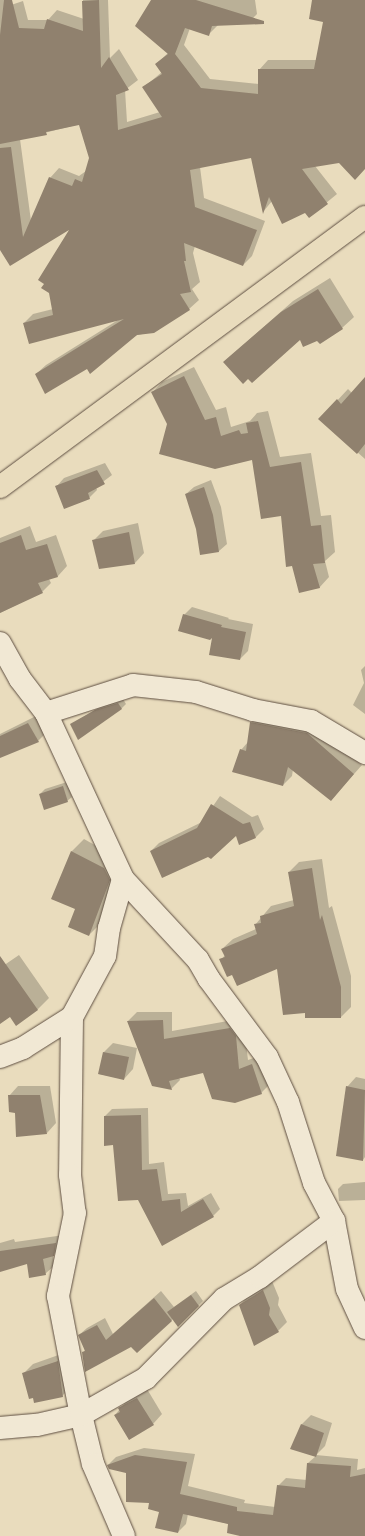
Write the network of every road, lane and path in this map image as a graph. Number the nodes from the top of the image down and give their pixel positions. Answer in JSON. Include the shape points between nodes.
{"nodes":[{"id":1,"x":365,"y":217,"type":"edge"},
{"id":2,"x":0,"y":487,"type":"edge"},
{"id":3,"x":0,"y":644,"type":"edge"},
{"id":4,"x":46,"y":713,"type":"junction"},
{"id":5,"x":365,"y":753,"type":"edge"},
{"id":6,"x":123,"y":879,"type":"junction"},
{"id":7,"x":72,"y":1017,"type":"junction"},
{"id":8,"x":0,"y":1057,"type":"edge"},
{"id":9,"x":334,"y":1221,"type":"junction"},
{"id":10,"x":365,"y":1328,"type":"edge"},
{"id":11,"x":81,"y":1415,"type":"junction"},
{"id":12,"x":0,"y":1428,"type":"edge"},
{"id":13,"x":124,"y":1536,"type":"edge"}],
"edges":[{"from":1,"to":2,"type":"main road"},
{"from":3,"to":4,"type":"street","via":[[20,679]]},
{"from":4,"to":5,"type":"street","via":[[132,685],[196,692],[253,710],[311,721]]},
{"from":4,"to":6,"type":"street"},
{"from":6,"to":7,"type":"street","via":[[105,956]]},
{"from":6,"to":9,"type":"street","via":[[198,960],[266,1057],[288,1102],[314,1183]]},
{"from":7,"to":8,"type":"street","via":[[23,1048]]},
{"from":7,"to":11,"type":"street","via":[[70,1175],[75,1214],[58,1296]]},
{"from":9,"to":10,"type":"street","via":[[347,1289]]},
{"from":9,"to":11,"type":"street","via":[[260,1277],[224,1299],[146,1378]]},
{"from":11,"to":12,"type":"street","via":[[37,1425]]},
{"from":11,"to":13,"type":"street","via":[[94,1464]]}]}
